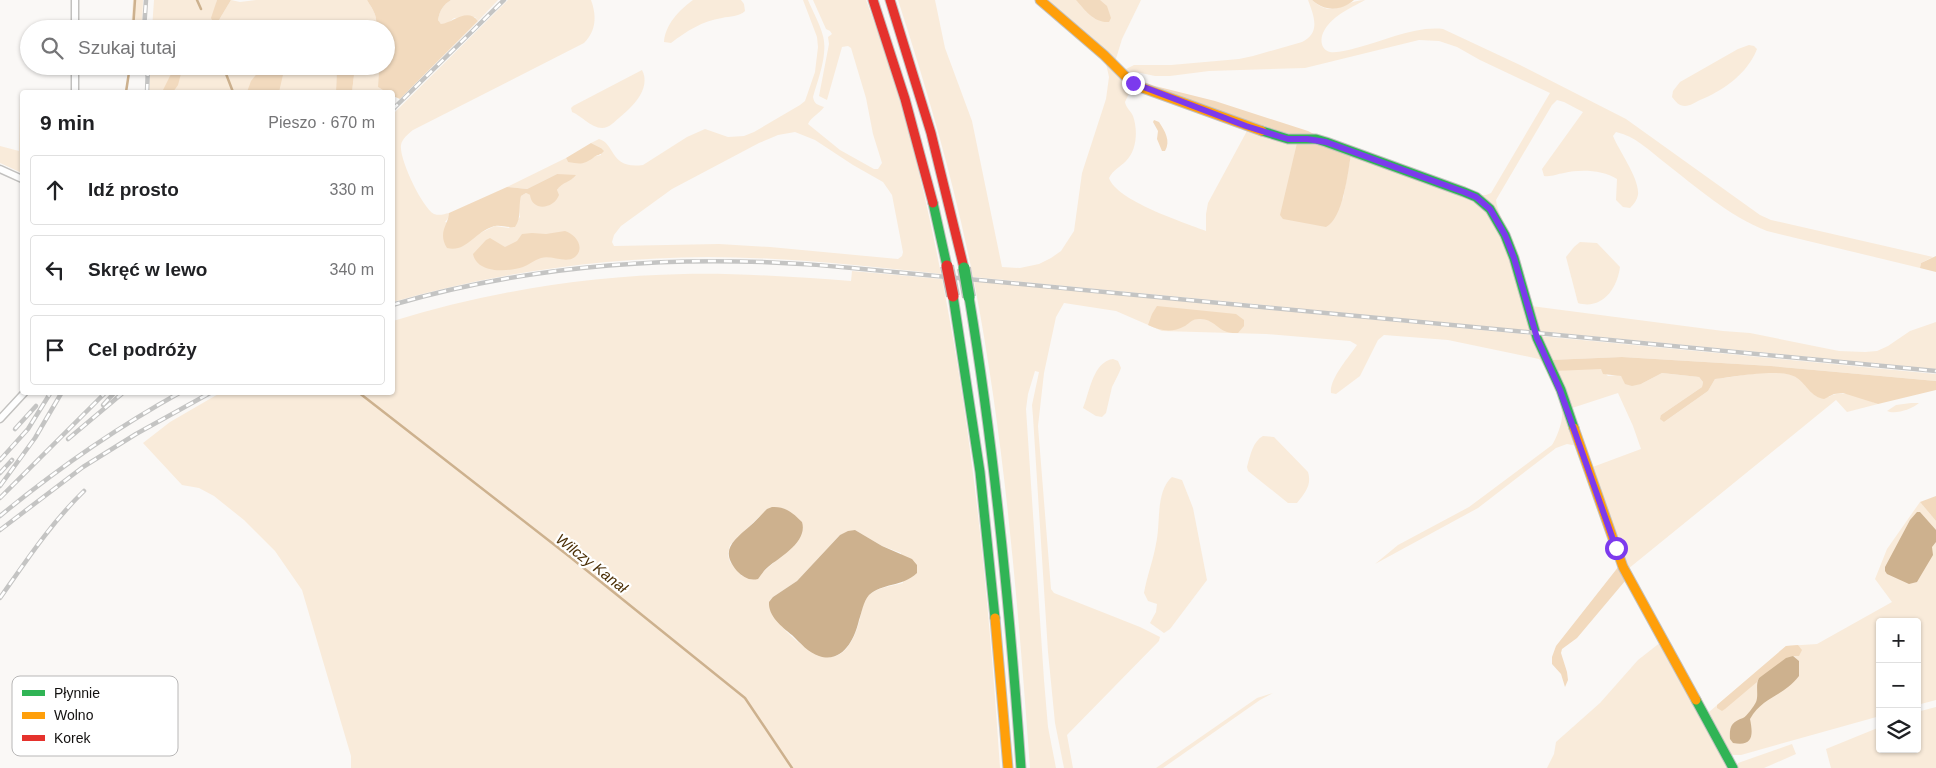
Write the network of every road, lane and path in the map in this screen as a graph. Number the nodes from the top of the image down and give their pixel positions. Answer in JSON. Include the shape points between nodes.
{"nodes":[{"id":1,"x":74,"y":0,"type":"edge"},
{"id":2,"x":873,"y":0,"type":"edge"},
{"id":3,"x":890,"y":0,"type":"edge"},
{"id":4,"x":1040,"y":0,"type":"edge"},
{"id":5,"x":75,"y":20,"type":"edge"},
{"id":6,"x":75,"y":75,"type":"edge"},
{"id":7,"x":75,"y":90,"type":"edge"},
{"id":8,"x":0,"y":169,"type":"edge"},
{"id":9,"x":20,"y":178,"type":"edge"},
{"id":10,"x":22,"y":395,"type":"edge"},
{"id":11,"x":0,"y":419,"type":"edge"},
{"id":12,"x":1008,"y":768,"type":"edge"},
{"id":13,"x":1022,"y":768,"type":"edge"},
{"id":14,"x":1734,"y":768,"type":"edge"}],
"edges":[{"from":1,"to":5,"type":"street"},
{"from":2,"to":12,"type":"main road","bridge":true,"via":[[898,71],[924,164],[965,363],[982,491]]},
{"from":3,"to":13,"type":"main road","bridge":true,"via":[[931,130],[969,297],[998,501]]},
{"from":4,"to":14,"type":"main road","via":[[1140,87],[1288,139],[1326,142],[1464,192],[1490,209],[1514,258],[1537,338],[1560,390],[1623,567]]},
{"from":6,"to":7,"type":"street"},
{"from":8,"to":9,"type":"street"},
{"from":10,"to":11,"type":"street"}]}
